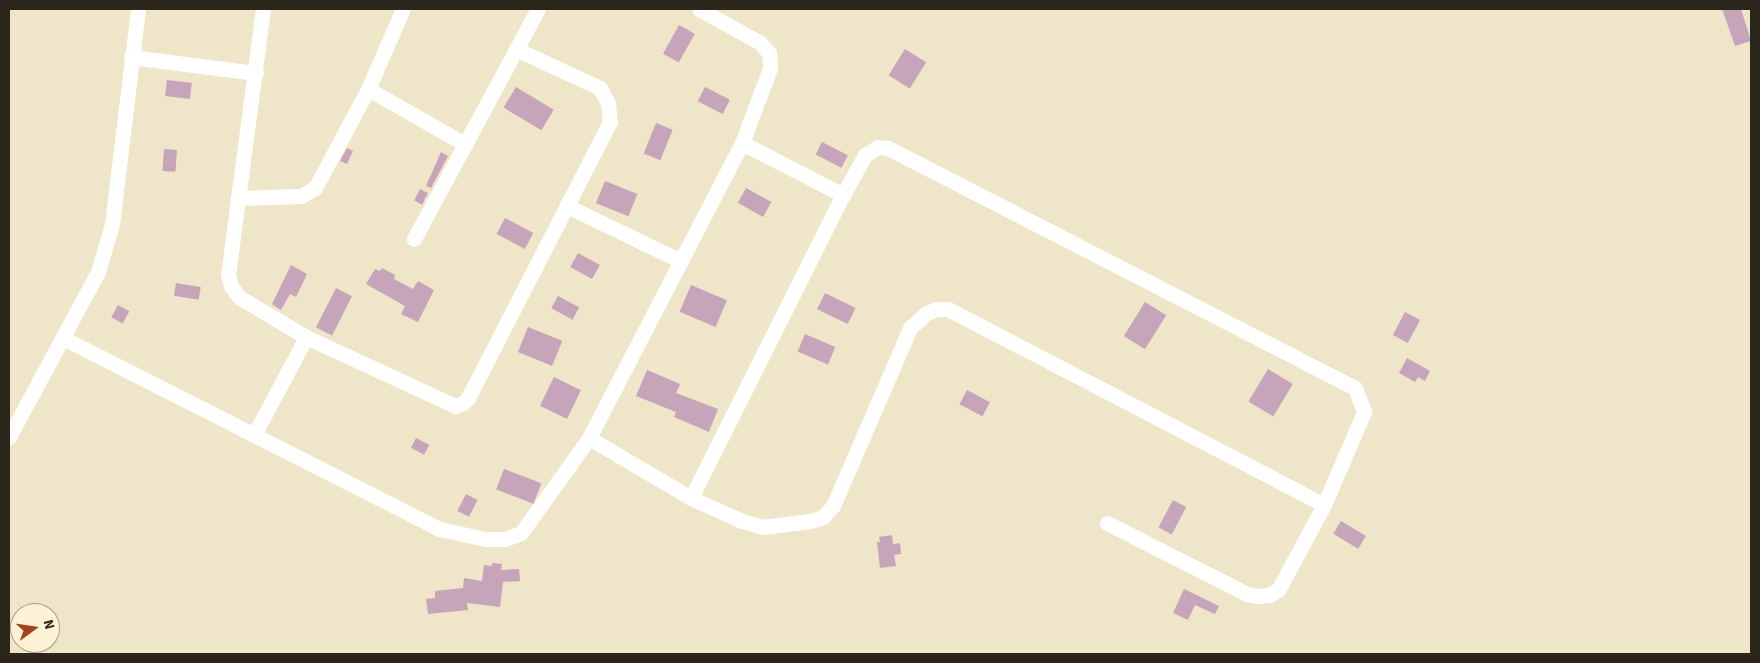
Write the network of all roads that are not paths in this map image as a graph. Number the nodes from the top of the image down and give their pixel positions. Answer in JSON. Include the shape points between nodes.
{"nodes":[{"id":1,"x":138,"y":9,"type":"edge"},
{"id":2,"x":263,"y":9,"type":"edge"},
{"id":3,"x":403,"y":9,"type":"edge"},
{"id":4,"x":538,"y":9,"type":"edge"},
{"id":5,"x":699,"y":9,"type":"edge"},
{"id":6,"x":516,"y":49,"type":"junction"},
{"id":7,"x":131,"y":57,"type":"junction"},
{"id":8,"x":256,"y":73,"type":"junction"},
{"id":9,"x":368,"y":89,"type":"junction"},
{"id":10,"x":742,"y":143,"type":"junction"},
{"id":11,"x":465,"y":144,"type":"junction"},
{"id":12,"x":843,"y":195,"type":"junction"},
{"id":13,"x":238,"y":198,"type":"junction"},
{"id":14,"x":567,"y":206,"type":"junction"},
{"id":15,"x":414,"y":239,"type":"dead end"},
{"id":16,"x":681,"y":261,"type":"junction"},
{"id":17,"x":306,"y":337,"type":"junction"},
{"id":18,"x":62,"y":338,"type":"junction"},
{"id":19,"x":254,"y":435,"type":"junction"},
{"id":20,"x":9,"y":437,"type":"edge"},
{"id":21,"x":589,"y":438,"type":"junction"},
{"id":22,"x":691,"y":498,"type":"junction"},
{"id":23,"x":1324,"y":505,"type":"junction"},
{"id":24,"x":1107,"y":523,"type":"dead end"}],
"edges":[{"from":1,"to":7,"type":"street"},
{"from":2,"to":8,"type":"street"},
{"from":3,"to":9,"type":"street"},
{"from":4,"to":6,"type":"street"},
{"from":5,"to":10,"type":"street","via":[[759,42],[769,53],[770,68]]},
{"from":6,"to":11,"type":"street"},
{"from":6,"to":14,"type":"street","via":[[600,88],[608,103],[610,122]]},
{"from":7,"to":8,"type":"street"},
{"from":7,"to":18,"type":"street","via":[[112,224],[98,272]]},
{"from":8,"to":13,"type":"street"},
{"from":9,"to":11,"type":"street"},
{"from":9,"to":13,"type":"street","via":[[315,188],[301,196]]},
{"from":10,"to":12,"type":"street"},
{"from":10,"to":16,"type":"street"},
{"from":11,"to":15,"type":"street"},
{"from":12,"to":22,"type":"street"},
{"from":12,"to":23,"type":"street","via":[[865,155],[878,147],[888,148],[1356,388],[1364,412]]},
{"from":13,"to":17,"type":"street","via":[[228,274],[231,286],[238,297]]},
{"from":14,"to":16,"type":"street"},
{"from":14,"to":17,"type":"street","via":[[463,403],[455,406]]},
{"from":16,"to":21,"type":"street"},
{"from":17,"to":19,"type":"street"},
{"from":18,"to":19,"type":"street"},
{"from":18,"to":20,"type":"street"},
{"from":19,"to":21,"type":"street","via":[[440,529],[485,539],[505,539],[521,533]]},
{"from":21,"to":22,"type":"street"},
{"from":22,"to":23,"type":"street","via":[[763,528],[823,517],[833,506],[910,328],[930,312],[948,309]]},
{"from":23,"to":24,"type":"street","via":[[1278,590],[1257,596],[1246,594]]}]}
